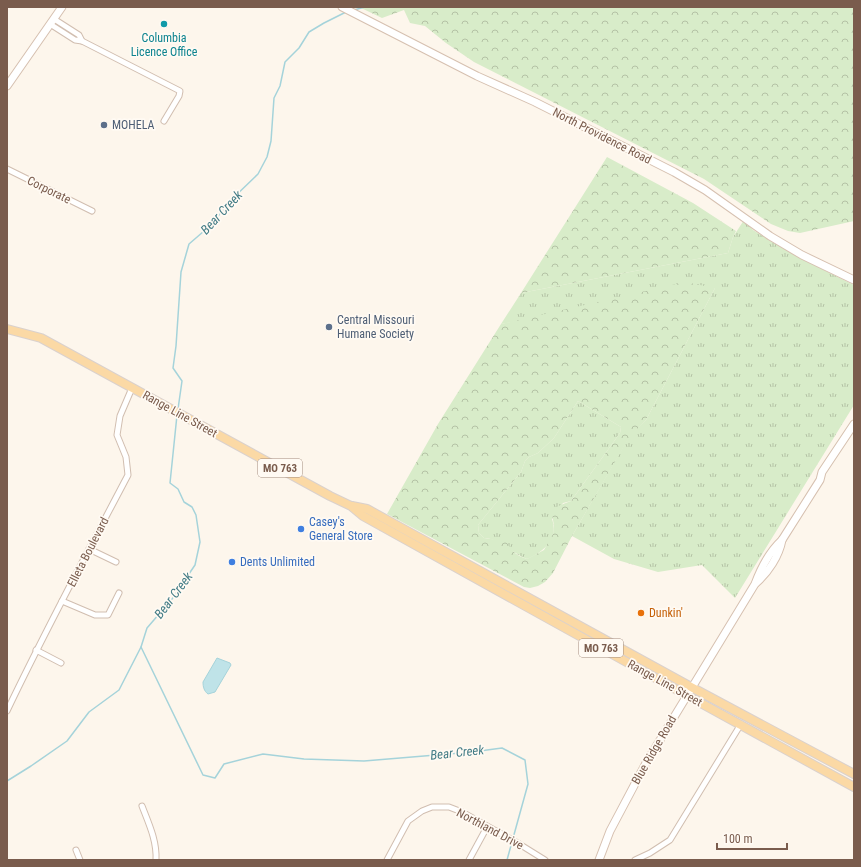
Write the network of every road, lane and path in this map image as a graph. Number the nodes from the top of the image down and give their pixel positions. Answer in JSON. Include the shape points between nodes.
{"nodes":[{"id":1,"x":62,"y":7,"type":"edge"},
{"id":2,"x":342,"y":7,"type":"edge"},
{"id":3,"x":52,"y":21,"type":"junction"},
{"id":4,"x":7,"y":86,"type":"edge"},
{"id":5,"x":164,"y":121,"type":"dead end"},
{"id":6,"x":7,"y":169,"type":"edge"},
{"id":7,"x":92,"y":211,"type":"dead end"},
{"id":8,"x":854,"y":280,"type":"edge"},
{"id":9,"x":7,"y":329,"type":"edge"},
{"id":10,"x":132,"y":388,"type":"junction"},
{"id":11,"x":854,"y":424,"type":"edge"},
{"id":12,"x":351,"y":506,"type":"junction"},
{"id":13,"x":89,"y":549,"type":"junction"},
{"id":14,"x":116,"y":562,"type":"dead end"},
{"id":15,"x":478,"y":580,"type":"junction"},
{"id":16,"x":119,"y":593,"type":"dead end"},
{"id":17,"x":62,"y":601,"type":"junction"},
{"id":18,"x":541,"y":604,"type":"junction"},
{"id":19,"x":540,"y":614,"type":"junction"},
{"id":20,"x":605,"y":640,"type":"junction"},
{"id":21,"x":36,"y":650,"type":"junction"},
{"id":22,"x":61,"y":663,"type":"dead end"},
{"id":23,"x":691,"y":687,"type":"junction"},
{"id":24,"x":686,"y":695,"type":"junction"},
{"id":25,"x":7,"y":711,"type":"edge"},
{"id":26,"x":740,"y":724,"type":"junction"},
{"id":27,"x":854,"y":774,"type":"edge"},
{"id":28,"x":854,"y":786,"type":"edge"},
{"id":29,"x":142,"y":806,"type":"dead end"},
{"id":30,"x":487,"y":827,"type":"junction"},
{"id":31,"x":76,"y":850,"type":"dead end"},
{"id":32,"x":80,"y":860,"type":"edge"},
{"id":33,"x":156,"y":860,"type":"edge"},
{"id":34,"x":387,"y":860,"type":"edge"},
{"id":35,"x":470,"y":860,"type":"edge"},
{"id":36,"x":545,"y":860,"type":"edge"},
{"id":37,"x":599,"y":860,"type":"edge"},
{"id":38,"x":635,"y":860,"type":"edge"}],
"edges":[{"from":1,"to":3,"type":"street"},
{"from":2,"to":8,"type":"street","name":"North Providence Road","via":[[674,172],[705,190],[770,236]]},
{"from":3,"to":4,"type":"street"},
{"from":3,"to":5,"type":"street","via":[[79,35],[82,41],[180,91]]},
{"from":6,"to":7,"type":"street","name":"Corporate"},
{"from":9,"to":10,"type":"main road","name":"Range Line Street","number":"MO 763","via":[[41,338]]},
{"from":10,"to":12,"type":"main road","name":"Range Line Street","number":"MO 763"},
{"from":10,"to":13,"type":"street","name":"Elleta Boulevard","via":[[120,416],[118,435],[126,457],[128,475]]},
{"from":11,"to":23,"type":"street","name":"Blue Ridge Road","via":[[826,475],[820,480],[776,546]]},
{"from":12,"to":15,"type":"main road","name":"Range Line Street","number":"MO 763","via":[[363,516]]},
{"from":12,"to":18,"type":"main road","name":"Range Line Street","number":"MO 763","via":[[367,509]]},
{"from":13,"to":14,"type":"street"},
{"from":13,"to":17,"type":"street","name":"Elleta Boulevard"},
{"from":15,"to":18,"type":"main road","via":[[488,581],[524,601]]},
{"from":15,"to":19,"type":"main road","name":"Range Line Street","number":"MO 763"},
{"from":16,"to":17,"type":"street","via":[[108,616],[95,615]]},
{"from":17,"to":21,"type":"street","name":"Elleta Boulevard"},
{"from":18,"to":20,"type":"main road","name":"Range Line Street","number":"MO 763"},
{"from":19,"to":20,"type":"main road","via":[[553,617],[591,638]]},
{"from":19,"to":24,"type":"main road","name":"Range Line Street","number":"MO 763"},
{"from":20,"to":23,"type":"main road","name":"Range Line Street","number":"MO 763"},
{"from":21,"to":22,"type":"street"},
{"from":21,"to":25,"type":"street","name":"Elleta Boulevard"},
{"from":23,"to":24,"type":"street","name":"Blue Ridge Road"},
{"from":23,"to":27,"type":"main road","name":"Range Line Street","number":"MO 763"},
{"from":24,"to":26,"type":"main road","name":"Range Line Street","number":"MO 763"},
{"from":24,"to":37,"type":"street","name":"Blue Ridge Road","via":[[610,831]]},
{"from":26,"to":28,"type":"main road","name":"Range Line Street","number":"MO 763"},
{"from":26,"to":38,"type":"street","via":[[670,840],[650,854]]},
{"from":29,"to":33,"type":"street","via":[[154,837]]},
{"from":30,"to":34,"type":"street","name":"Northland Drive","via":[[449,807],[422,810],[408,822]]},
{"from":30,"to":35,"type":"street"},
{"from":30,"to":36,"type":"street","name":"Northland Drive"},
{"from":31,"to":32,"type":"street"}]}
